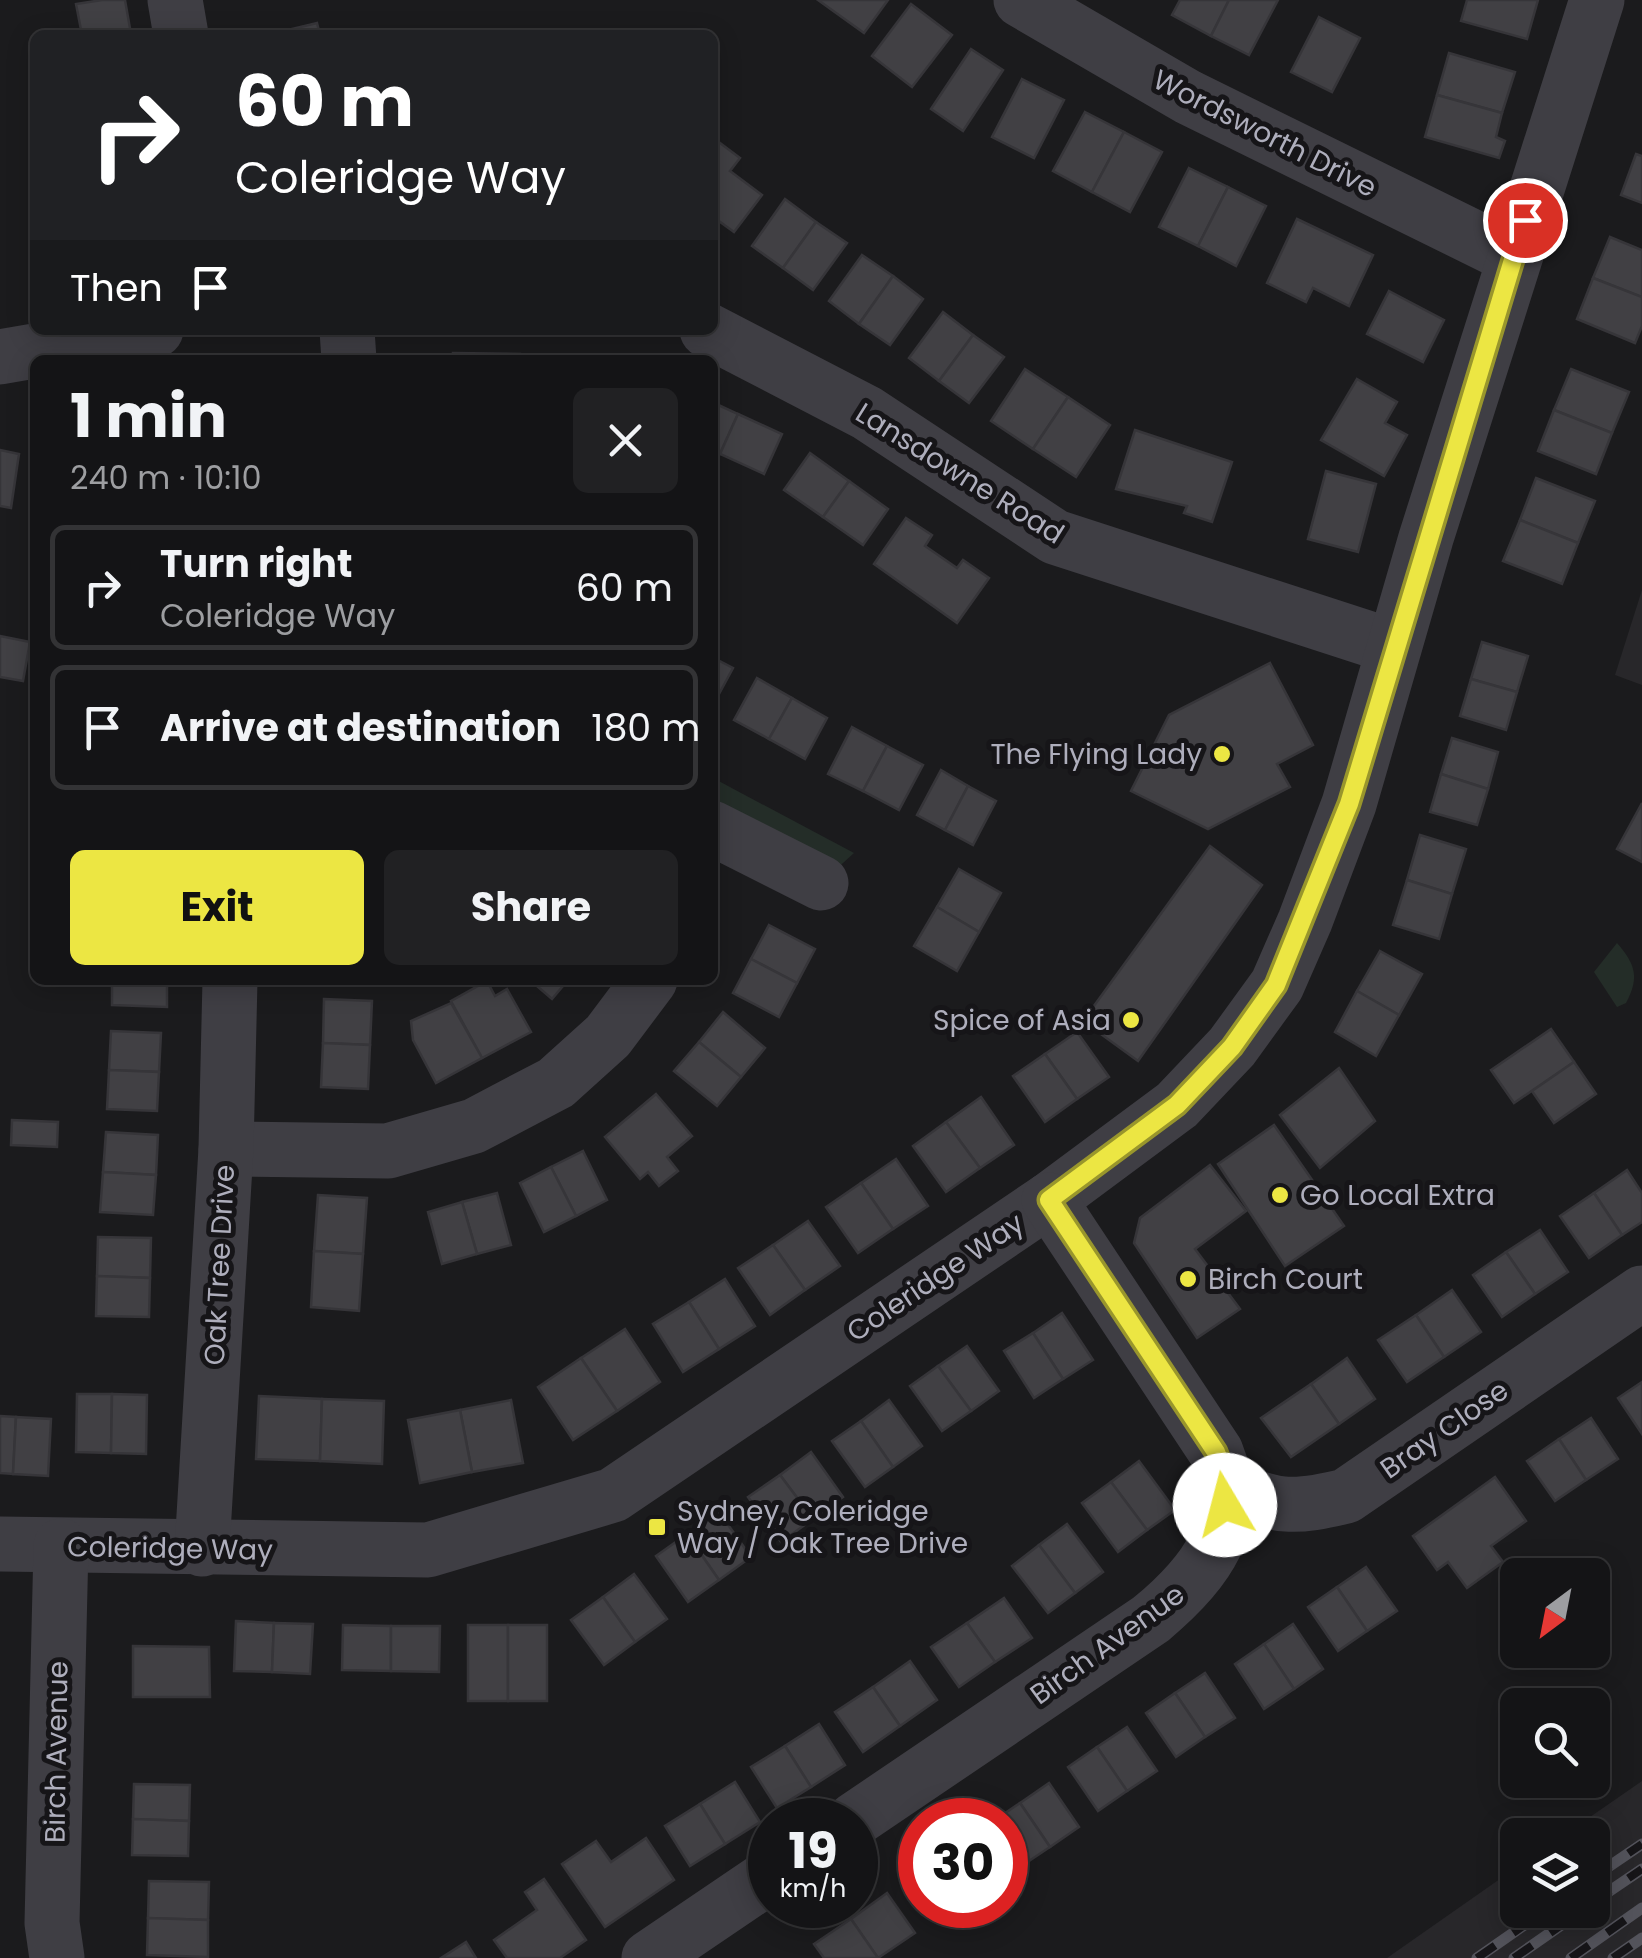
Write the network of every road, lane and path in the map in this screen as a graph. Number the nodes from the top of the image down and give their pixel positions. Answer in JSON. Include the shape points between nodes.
{"nodes":[{"id":1,"x":175,"y":0,"type":"edge"},
{"id":2,"x":1021,"y":0,"type":"edge"},
{"id":3,"x":1597,"y":0,"type":"edge"},
{"id":4,"x":180,"y":30,"type":"edge"},
{"id":5,"x":1513,"y":257,"type":"junction"},
{"id":6,"x":128,"y":335,"type":"edge"},
{"id":7,"x":717,"y":335,"type":"edge"},
{"id":8,"x":0,"y":358,"type":"edge"},
{"id":9,"x":1394,"y":647,"type":"junction"},
{"id":10,"x":718,"y":844,"type":"edge"},
{"id":11,"x":821,"y":883,"type":"dead end"},
{"id":12,"x":230,"y":985,"type":"edge"},
{"id":13,"x":646,"y":985,"type":"edge"},
{"id":14,"x":226,"y":1148,"type":"junction"},
{"id":15,"x":1049,"y":1200,"type":"junction"},
{"id":16,"x":1642,"y":1292,"type":"edge"},
{"id":17,"x":1229,"y":1486,"type":"junction"},
{"id":18,"x":0,"y":1544,"type":"edge"},
{"id":19,"x":60,"y":1546,"type":"junction"},
{"id":20,"x":202,"y":1549,"type":"junction"},
{"id":21,"x":878,"y":1804,"type":"edge"},
{"id":22,"x":748,"y":1891,"type":"edge"},
{"id":23,"x":57,"y":1958,"type":"edge"},
{"id":24,"x":650,"y":1958,"type":"edge"}],
"edges":[{"from":1,"to":4,"type":"street"},
{"from":2,"to":5,"type":"street","name":"Wordsworth Drive","via":[[1188,97]]},
{"from":3,"to":5,"type":"street","name":"Coleridge Way"},
{"from":5,"to":9,"type":"street","name":"Coleridge Way"},
{"from":6,"to":8,"type":"street"},
{"from":7,"to":9,"type":"street","name":"Lansdowne Road","via":[[867,413],[1056,537]]},
{"from":9,"to":15,"type":"street","name":"Coleridge Way","via":[[1349,804],[1276,985],[1232,1047],[1177,1105]]},
{"from":10,"to":11,"type":"street"},
{"from":12,"to":14,"type":"street","name":"Oak Tree Drive"},
{"from":13,"to":14,"type":"street","via":[[608,1036],[556,1083],[474,1126],[388,1151]]},
{"from":14,"to":20,"type":"street","name":"Oak Tree Drive"},
{"from":15,"to":17,"type":"street","via":[[1216,1452]]},
{"from":15,"to":20,"type":"street","name":"Coleridge Way","via":[[613,1495],[428,1550]]},
{"from":16,"to":17,"type":"street","name":"Bray Close","via":[[1346,1496],[1307,1506],[1265,1504]]},
{"from":17,"to":21,"type":"street","name":"Birch Avenue","via":[[1211,1558],[1183,1592]]},
{"from":18,"to":19,"type":"street","name":"Coleridge Way"},
{"from":19,"to":20,"type":"street","name":"Coleridge Way"},
{"from":19,"to":23,"type":"street","name":"Birch Avenue","via":[[52,1923]]},
{"from":22,"to":24,"type":"street"}]}
